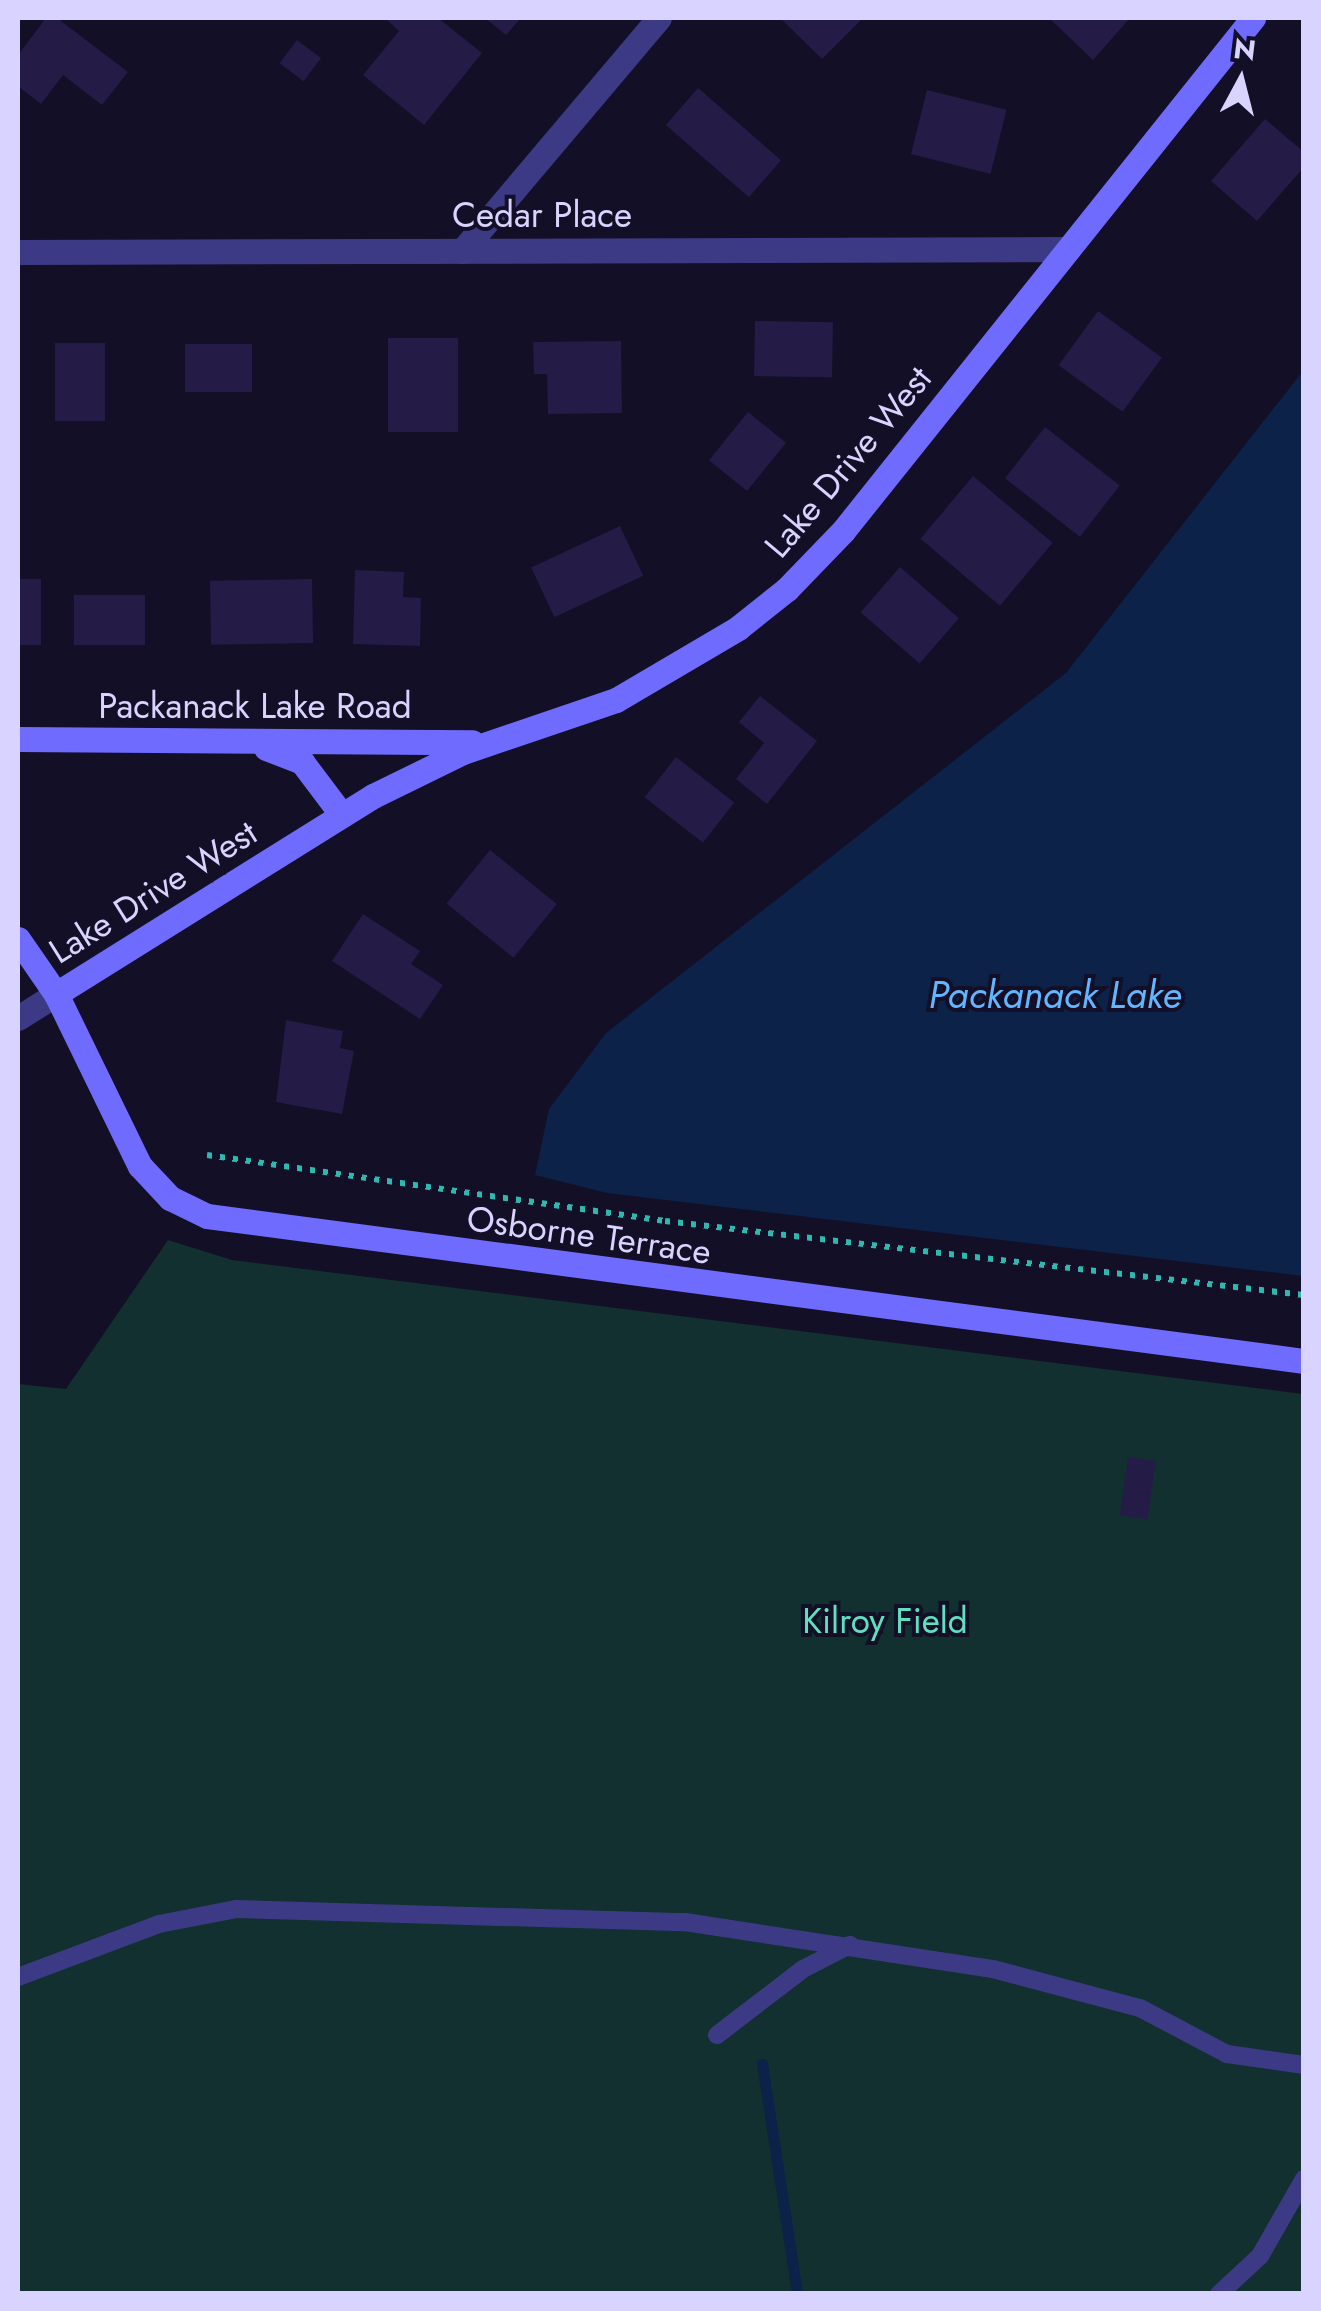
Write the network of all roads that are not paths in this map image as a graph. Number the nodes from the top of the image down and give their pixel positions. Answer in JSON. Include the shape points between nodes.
{"nodes":[{"id":1,"x":659,"y":18,"type":"edge"},
{"id":2,"x":1253,"y":18,"type":"edge"},
{"id":3,"x":1068,"y":249,"type":"junction"},
{"id":4,"x":462,"y":250,"type":"junction"},
{"id":5,"x":18,"y":252,"type":"edge"},
{"id":6,"x":18,"y":739,"type":"edge"},
{"id":7,"x":252,"y":742,"type":"junction"},
{"id":8,"x":492,"y":742,"type":"junction"},
{"id":9,"x":342,"y":815,"type":"junction"},
{"id":10,"x":18,"y":938,"type":"edge"},
{"id":11,"x":56,"y":994,"type":"junction"},
{"id":12,"x":18,"y":1018,"type":"edge"},
{"id":13,"x":1304,"y":1360,"type":"edge"},
{"id":14,"x":850,"y":1945,"type":"junction"},
{"id":15,"x":18,"y":1977,"type":"edge"},
{"id":16,"x":717,"y":2035,"type":"dead end"},
{"id":17,"x":1304,"y":2065,"type":"edge"},
{"id":18,"x":1304,"y":2179,"type":"edge"},
{"id":19,"x":1219,"y":2294,"type":"edge"}],
"edges":[{"from":1,"to":4,"type":"street"},
{"from":2,"to":3,"type":"street","name":"Lake Drive West"},
{"from":3,"to":4,"type":"street","name":"Cedar Place"},
{"from":3,"to":8,"type":"street","name":"Lake Drive West","via":[[843,531],[787,588],[738,628],[616,700]]},
{"from":4,"to":5,"type":"street","name":"Cedar Place"},
{"from":6,"to":7,"type":"street","name":"Packanack Lake Road"},
{"from":7,"to":8,"type":"street","name":"Packanack Lake Road"},
{"from":7,"to":9,"type":"street","via":[[302,762]]},
{"from":8,"to":9,"type":"street","name":"Lake Drive West"},
{"from":9,"to":11,"type":"street","name":"Lake Drive West"},
{"from":10,"to":11,"type":"street","name":"Osborne Terrace"},
{"from":11,"to":12,"type":"street","name":"Lake Drive West"},
{"from":11,"to":13,"type":"street","name":"Osborne Terrace","via":[[140,1166],[170,1198],[207,1216],[711,1288]]},
{"from":14,"to":15,"type":"lane","via":[[685,1922],[236,1909],[159,1924]]},
{"from":14,"to":16,"type":"lane","via":[[803,1969]]},
{"from":14,"to":17,"type":"lane","via":[[993,1969],[1140,2008],[1227,2054]]},
{"from":18,"to":19,"type":"lane","via":[[1260,2256]]}]}
